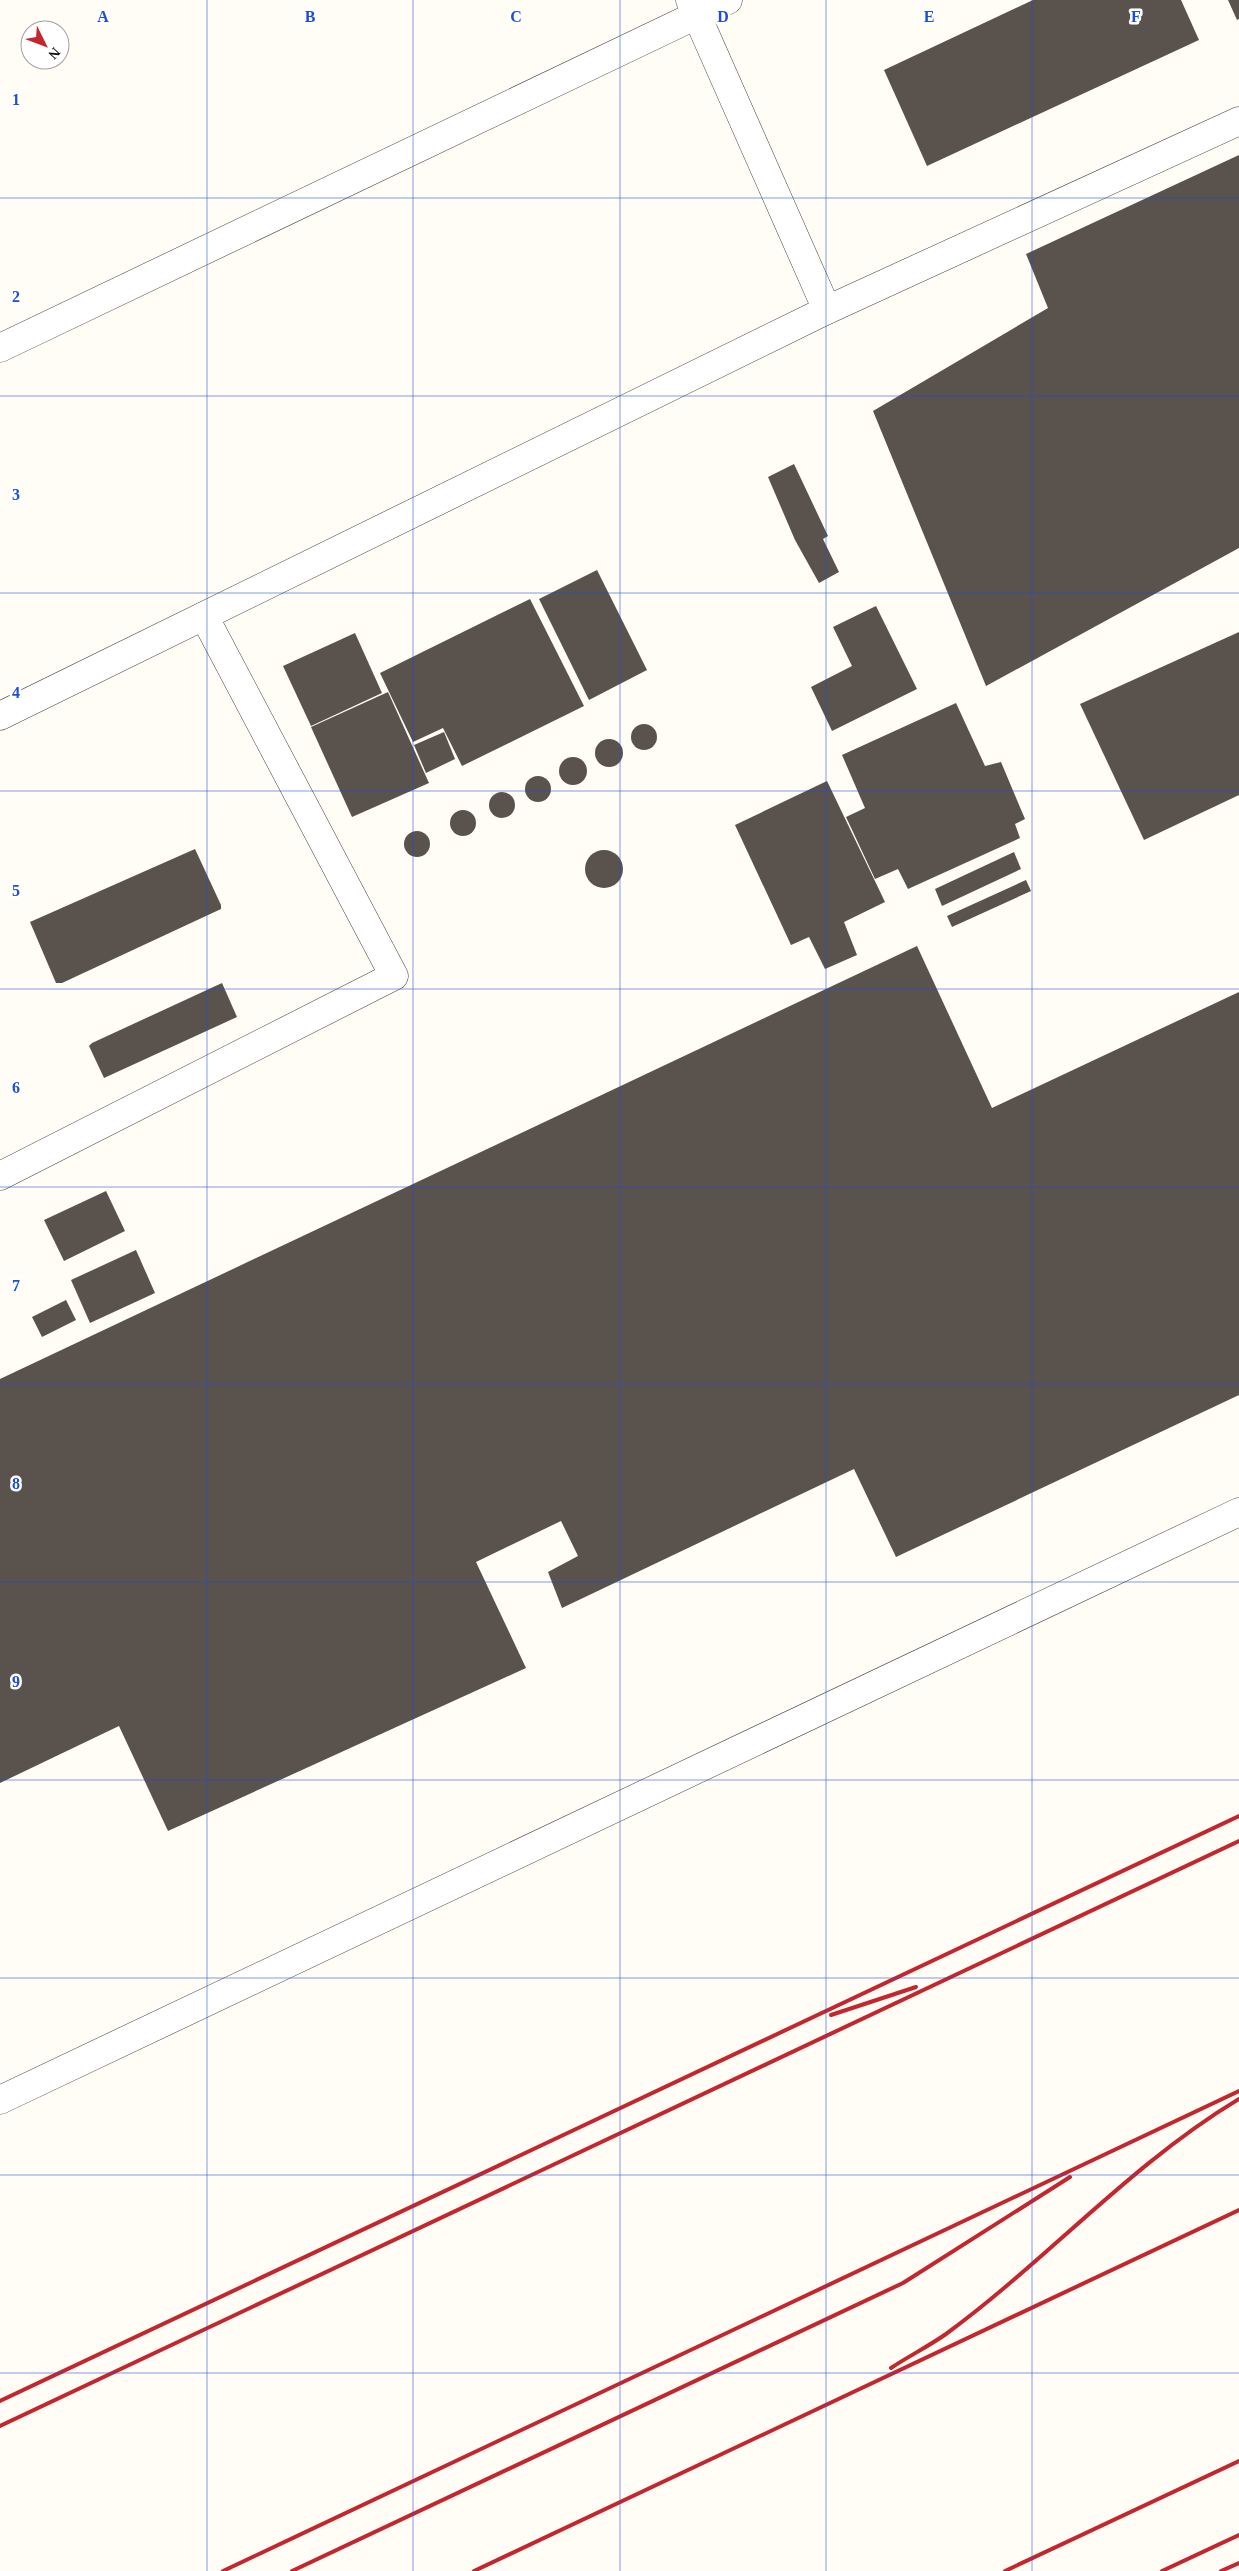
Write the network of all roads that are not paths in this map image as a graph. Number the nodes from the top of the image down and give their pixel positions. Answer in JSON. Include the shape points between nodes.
{"nodes":[{"id":1,"x":728,"y":0,"type":"edge"},
{"id":2,"x":693,"y":8,"type":"edge"},
{"id":3,"x":1239,"y":120,"type":"edge"},
{"id":4,"x":827,"y":310,"type":"junction"},
{"id":5,"x":0,"y":348,"type":"edge"},
{"id":6,"x":204,"y":616,"type":"junction"},
{"id":7,"x":0,"y":716,"type":"edge"},
{"id":8,"x":0,"y":1176,"type":"edge"},
{"id":9,"x":1239,"y":1512,"type":"edge"},
{"id":10,"x":0,"y":2100,"type":"edge"}],
"edges":[{"from":1,"to":2,"type":"lane"},
{"from":2,"to":4,"type":"lane"},
{"from":2,"to":5,"type":"lane"},
{"from":3,"to":4,"type":"lane"},
{"from":4,"to":6,"type":"lane"},
{"from":6,"to":7,"type":"lane"},
{"from":6,"to":8,"type":"lane","via":[[394,976]]},
{"from":9,"to":10,"type":"lane"}]}
